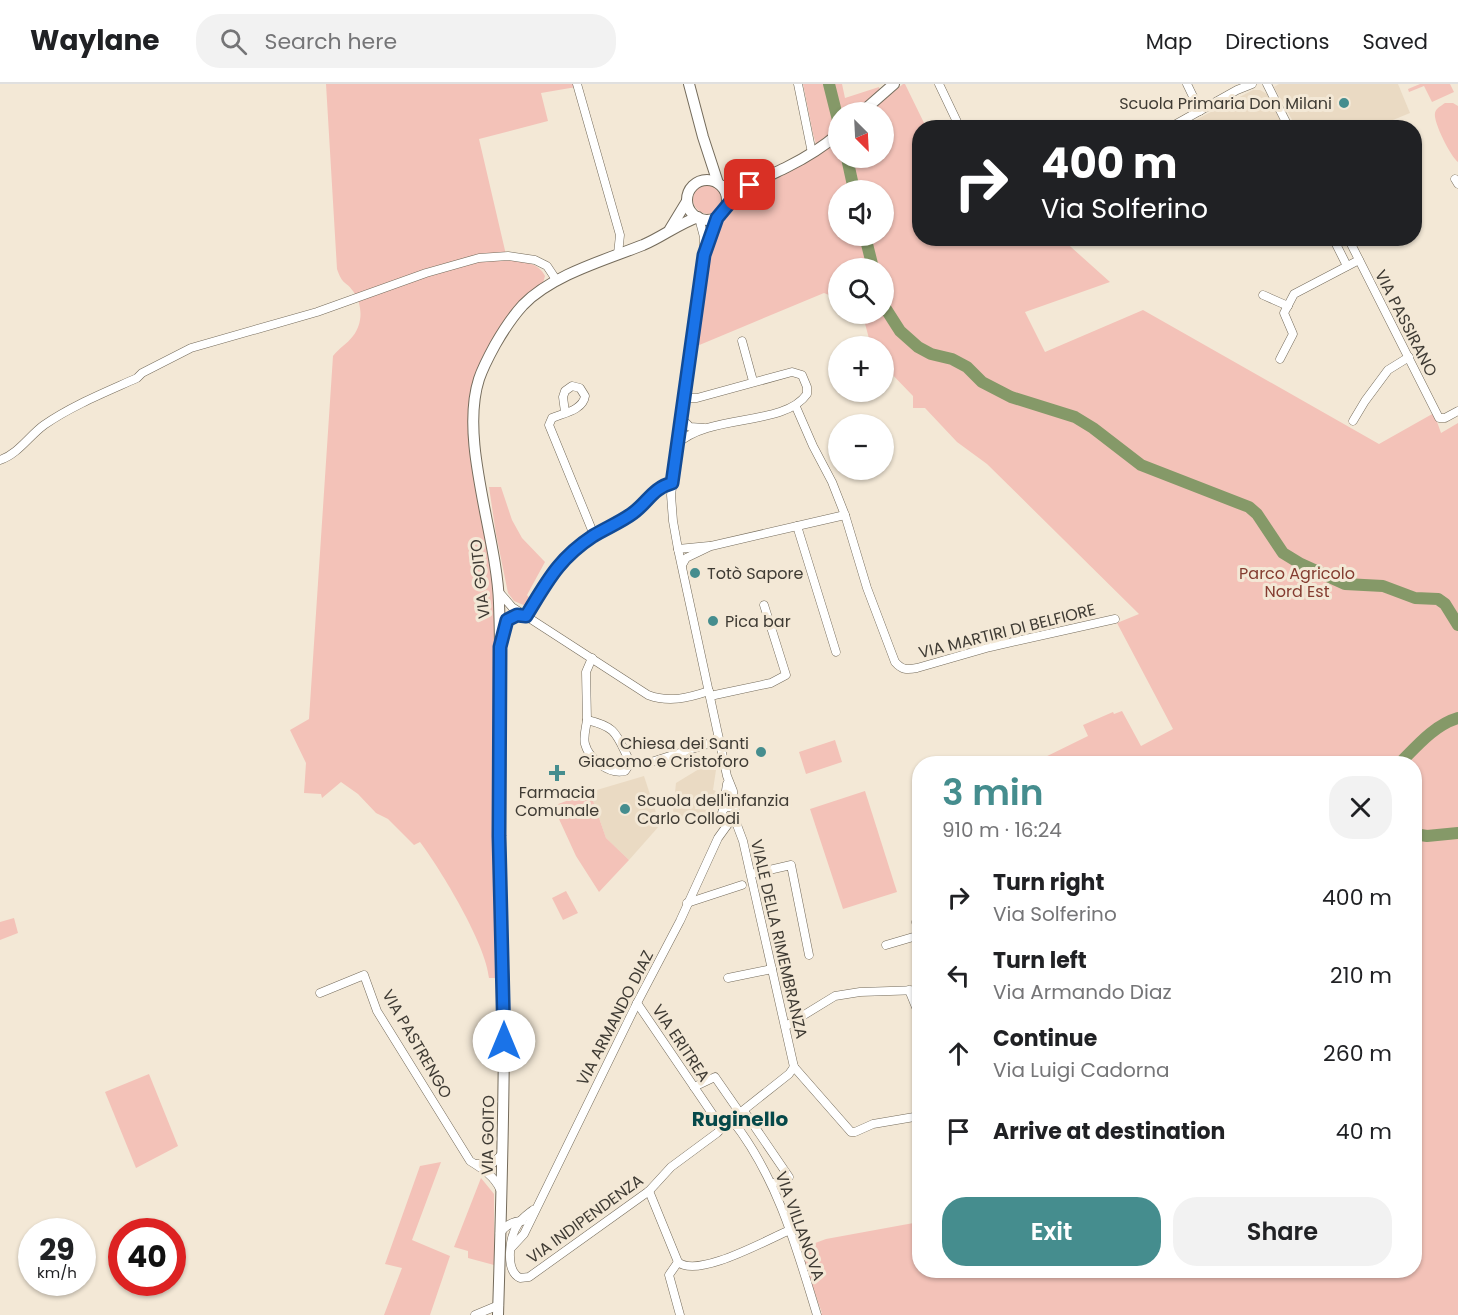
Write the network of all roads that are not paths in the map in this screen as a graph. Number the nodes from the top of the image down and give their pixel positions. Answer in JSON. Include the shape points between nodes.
{"nodes":[{"id":1,"x":577,"y":84,"type":"edge"},
{"id":2,"x":689,"y":84,"type":"edge"},
{"id":3,"x":798,"y":84,"type":"edge"},
{"id":4,"x":894,"y":84,"type":"edge"},
{"id":5,"x":939,"y":84,"type":"edge"},
{"id":6,"x":1187,"y":84,"type":"edge"},
{"id":7,"x":1252,"y":84,"type":"edge"},
{"id":8,"x":1267,"y":84,"type":"edge"},
{"id":9,"x":873,"y":102,"type":"edge"},
{"id":10,"x":1200,"y":111,"type":"junction"},
{"id":11,"x":956,"y":120,"type":"edge"},
{"id":12,"x":1184,"y":120,"type":"edge"},
{"id":13,"x":1285,"y":120,"type":"edge"},
{"id":14,"x":703,"y":137,"type":"junction"},
{"id":15,"x":828,"y":141,"type":"edge"},
{"id":16,"x":812,"y":153,"type":"junction"},
{"id":17,"x":699,"y":182,"type":"junction"},
{"id":18,"x":720,"y":185,"type":"junction"},
{"id":19,"x":750,"y":185,"type":"junction"},
{"id":20,"x":687,"y":201,"type":"junction"},
{"id":21,"x":722,"y":212,"type":"junction"},
{"id":22,"x":698,"y":218,"type":"junction"},
{"id":23,"x":668,"y":231,"type":"junction"},
{"id":24,"x":620,"y":235,"type":"junction"},
{"id":25,"x":1337,"y":246,"type":"edge"},
{"id":26,"x":1351,"y":246,"type":"edge"},
{"id":27,"x":636,"y":248,"type":"junction"},
{"id":28,"x":618,"y":254,"type":"junction"},
{"id":29,"x":704,"y":255,"type":"junction"},
{"id":30,"x":1359,"y":260,"type":"junction"},
{"id":31,"x":1347,"y":266,"type":"junction"},
{"id":32,"x":557,"y":281,"type":"junction"},
{"id":33,"x":1263,"y":295,"type":"dead end"},
{"id":34,"x":1288,"y":306,"type":"junction"},
{"id":35,"x":742,"y":341,"type":"dead end"},
{"id":36,"x":1409,"y":357,"type":"junction"},
{"id":37,"x":1280,"y":358,"type":"dead end"},
{"id":38,"x":753,"y":381,"type":"junction"},
{"id":39,"x":683,"y":398,"type":"junction"},
{"id":40,"x":796,"y":407,"type":"junction"},
{"id":41,"x":1458,"y":411,"type":"edge"},
{"id":42,"x":565,"y":412,"type":"dead end"},
{"id":43,"x":681,"y":418,"type":"junction"},
{"id":44,"x":1353,"y":421,"type":"dead end"},
{"id":45,"x":705,"y":428,"type":"junction"},
{"id":46,"x":677,"y":444,"type":"junction"},
{"id":47,"x":0,"y":460,"type":"edge"},
{"id":48,"x":672,"y":483,"type":"junction"},
{"id":49,"x":845,"y":515,"type":"junction"},
{"id":50,"x":797,"y":526,"type":"junction"},
{"id":51,"x":594,"y":535,"type":"junction"},
{"id":52,"x":711,"y":546,"type":"junction"},
{"id":53,"x":678,"y":549,"type":"junction"},
{"id":54,"x":682,"y":565,"type":"junction"},
{"id":55,"x":498,"y":591,"type":"junction"},
{"id":56,"x":764,"y":604,"type":"dead end"},
{"id":57,"x":526,"y":616,"type":"junction"},
{"id":58,"x":1114,"y":619,"type":"dead end"},
{"id":59,"x":500,"y":647,"type":"junction"},
{"id":60,"x":836,"y":652,"type":"dead end"},
{"id":61,"x":592,"y":658,"type":"junction"},
{"id":62,"x":710,"y":694,"type":"junction"},
{"id":63,"x":587,"y":720,"type":"junction"},
{"id":64,"x":720,"y":740,"type":"junction"},
{"id":65,"x":630,"y":763,"type":"junction"},
{"id":66,"x":727,"y":776,"type":"junction"},
{"id":67,"x":722,"y":813,"type":"junction"},
{"id":68,"x":733,"y":818,"type":"junction"},
{"id":69,"x":718,"y":838,"type":"junction"},
{"id":70,"x":751,"y":874,"type":"junction"},
{"id":71,"x":742,"y":885,"type":"dead end"},
{"id":72,"x":687,"y":903,"type":"junction"},
{"id":73,"x":912,"y":937,"type":"edge"},
{"id":74,"x":886,"y":945,"type":"dead end"},
{"id":75,"x":809,"y":956,"type":"dead end"},
{"id":76,"x":772,"y":969,"type":"junction"},
{"id":77,"x":728,"y":978,"type":"dead end"},
{"id":78,"x":909,"y":990,"type":"joint"},
{"id":79,"x":320,"y":993,"type":"dead end"},
{"id":80,"x":912,"y":997,"type":"edge"},
{"id":81,"x":637,"y":1003,"type":"junction"},
{"id":82,"x":786,"y":1026,"type":"junction"},
{"id":83,"x":794,"y":1067,"type":"junction"},
{"id":84,"x":694,"y":1086,"type":"junction"},
{"id":85,"x":742,"y":1112,"type":"junction"},
{"id":86,"x":912,"y":1117,"type":"edge"},
{"id":87,"x":732,"y":1120,"type":"junction"},
{"id":88,"x":722,"y":1128,"type":"junction"},
{"id":89,"x":503,"y":1153,"type":"junction"},
{"id":90,"x":475,"y":1164,"type":"junction"},
{"id":91,"x":772,"y":1184,"type":"junction"},
{"id":92,"x":649,"y":1191,"type":"junction"},
{"id":93,"x":502,"y":1193,"type":"junction"},
{"id":94,"x":501,"y":1209,"type":"junction"},
{"id":95,"x":521,"y":1223,"type":"junction"},
{"id":96,"x":790,"y":1230,"type":"junction"},
{"id":97,"x":500,"y":1239,"type":"junction"},
{"id":98,"x":512,"y":1247,"type":"junction"},
{"id":99,"x":678,"y":1262,"type":"junction"},
{"id":100,"x":498,"y":1310,"type":"edge"},
{"id":101,"x":478,"y":1314,"type":"edge"},
{"id":102,"x":680,"y":1315,"type":"edge"},
{"id":103,"x":817,"y":1315,"type":"edge"}],
"edges":[{"from":1,"to":24,"type":"street"},
{"from":2,"to":14,"type":"street"},
{"from":3,"to":16,"type":"street"},
{"from":4,"to":9,"type":"street"},
{"from":5,"to":11,"type":"street"},
{"from":6,"to":10,"type":"street"},
{"from":7,"to":10,"type":"street"},
{"from":8,"to":13,"type":"street"},
{"from":10,"to":12,"type":"street"},
{"from":14,"to":17,"type":"street","via":[[704,170]]},
{"from":14,"to":18,"type":"street"},
{"from":15,"to":16,"type":"street"},
{"from":16,"to":19,"type":"street"},
{"from":17,"to":18,"type":"street","via":[[708,180]]},
{"from":17,"to":20,"type":"street","via":[[690,189]]},
{"from":18,"to":19,"type":"street"},
{"from":18,"to":21,"type":"street","via":[[727,198]]},
{"from":19,"to":21,"type":"street"},
{"from":20,"to":22,"type":"street"},
{"from":20,"to":23,"type":"street","name":"VIA GOITO"},
{"from":21,"to":22,"type":"street","via":[[708,220]]},
{"from":21,"to":29,"type":"street","name":"VIA ARMANDO DIAZ"},
{"from":22,"to":23,"type":"street","name":"VIA GOITO"},
{"from":22,"to":29,"type":"street","name":"VIA ARMANDO DIAZ"},
{"from":23,"to":27,"type":"street","name":"VIA GOITO"},
{"from":24,"to":27,"type":"street"},
{"from":24,"to":28,"type":"street"},
{"from":25,"to":31,"type":"street"},
{"from":26,"to":30,"type":"street","name":"VIA PASSIRANO"},
{"from":27,"to":28,"type":"street","name":"VIA GOITO"},
{"from":28,"to":32,"type":"street","name":"VIA GOITO"},
{"from":29,"to":39,"type":"street","name":"VIA ARMANDO DIAZ"},
{"from":30,"to":31,"type":"street"},
{"from":30,"to":36,"type":"street","name":"VIA PASSIRANO"},
{"from":31,"to":34,"type":"street","via":[[1294,294]]},
{"from":32,"to":47,"type":"street","via":[[548,266],[535,260],[508,256],[479,258],[317,312],[190,348],[68,411]]},
{"from":32,"to":55,"type":"street","name":"VIA GOITO","via":[[531,298],[505,328],[479,380],[475,445]]},
{"from":33,"to":34,"type":"street"},
{"from":34,"to":37,"type":"street","via":[[1284,313],[1293,334]]},
{"from":35,"to":38,"type":"street"},
{"from":36,"to":41,"type":"street","name":"VIA PASSIRANO","via":[[1439,418]]},
{"from":36,"to":44,"type":"street","via":[[1388,370]]},
{"from":38,"to":39,"type":"street","via":[[697,398]]},
{"from":38,"to":40,"type":"street","via":[[792,372],[802,375],[807,394]]},
{"from":39,"to":43,"type":"street","name":"VIA ARMANDO DIAZ"},
{"from":40,"to":45,"type":"street"},
{"from":40,"to":49,"type":"street","name":"VIA MARTIRI DI BELFIORE"},
{"from":42,"to":51,"type":"street","via":[[552,418],[549,425]]},
{"from":43,"to":45,"type":"street","via":[[690,427]]},
{"from":43,"to":46,"type":"street","name":"VIA ARMANDO DIAZ"},
{"from":45,"to":46,"type":"street"},
{"from":46,"to":48,"type":"street","name":"VIA ARMANDO DIAZ"},
{"from":48,"to":51,"type":"street","via":[[660,486],[633,513]]},
{"from":48,"to":53,"type":"street","name":"VIA ARMANDO DIAZ"},
{"from":49,"to":50,"type":"street"},
{"from":49,"to":58,"type":"street","name":"VIA MARTIRI DI BELFIORE","via":[[875,609],[900,668],[917,668]]},
{"from":50,"to":52,"type":"street"},
{"from":50,"to":60,"type":"street"},
{"from":51,"to":57,"type":"street","via":[[555,567]]},
{"from":52,"to":53,"type":"street"},
{"from":52,"to":54,"type":"street","via":[[686,558]]},
{"from":53,"to":54,"type":"street","name":"VIA ARMANDO DIAZ"},
{"from":54,"to":62,"type":"street","name":"VIA ARMANDO DIAZ"},
{"from":55,"to":57,"type":"street"},
{"from":55,"to":59,"type":"street","name":"VIA GOITO"},
{"from":56,"to":62,"type":"street","via":[[786,675],[771,683]]},
{"from":57,"to":59,"type":"street","via":[[507,620]]},
{"from":57,"to":61,"type":"street"},
{"from":59,"to":89,"type":"street","name":"VIA GOITO"},
{"from":61,"to":62,"type":"street","via":[[656,698],[675,700]]},
{"from":61,"to":63,"type":"street","via":[[586,672]]},
{"from":62,"to":64,"type":"street","name":"VIA ARMANDO DIAZ"},
{"from":63,"to":65,"type":"street","via":[[612,729]]},
{"from":63,"to":65,"type":"street","via":[[584,742],[596,761],[620,772],[627,770]]},
{"from":64,"to":65,"type":"street","via":[[648,763]]},
{"from":64,"to":66,"type":"street","name":"VIA ARMANDO DIAZ"},
{"from":66,"to":67,"type":"street","name":"VIA ARMANDO DIAZ"},
{"from":66,"to":68,"type":"street","name":"VIA ARMANDO DIAZ","via":[[733,791]]},
{"from":67,"to":68,"type":"street","via":[[726,820]]},
{"from":67,"to":69,"type":"street","name":"VIA ARMANDO DIAZ"},
{"from":68,"to":69,"type":"street","name":"VIA ARMANDO DIAZ"},
{"from":68,"to":70,"type":"street","name":"VIALE DELLA RIMEMBRANZA"},
{"from":69,"to":72,"type":"street","name":"VIA ARMANDO DIAZ"},
{"from":70,"to":75,"type":"street","via":[[790,865]]},
{"from":70,"to":76,"type":"street","name":"VIALE DELLA RIMEMBRANZA"},
{"from":71,"to":72,"type":"street"},
{"from":72,"to":81,"type":"street","name":"VIA ARMANDO DIAZ"},
{"from":73,"to":74,"type":"street"},
{"from":76,"to":77,"type":"street"},
{"from":76,"to":82,"type":"street","name":"VIALE DELLA RIMEMBRANZA"},
{"from":78,"to":80,"type":"street"},
{"from":78,"to":82,"type":"street","via":[[836,996]]},
{"from":79,"to":90,"type":"street","name":"VIA PASTRENGO","via":[[364,975],[378,1011]]},
{"from":81,"to":84,"type":"street","name":"VIA ERITREA"},
{"from":81,"to":95,"type":"street","name":"VIA ARMANDO DIAZ","via":[[534,1209]]},
{"from":82,"to":83,"type":"street","name":"VIALE DELLA RIMEMBRANZA"},
{"from":83,"to":85,"type":"street","name":"VIA INDIPENDENZA"},
{"from":83,"to":86,"type":"street","via":[[851,1132],[882,1121]]},
{"from":84,"to":85,"type":"street","via":[[715,1077]]},
{"from":84,"to":88,"type":"street","name":"VIA ERITREA"},
{"from":85,"to":87,"type":"street","name":"VIA INDIPENDENZA"},
{"from":85,"to":91,"type":"street","via":[[789,1177]]},
{"from":87,"to":88,"type":"street","name":"VIA INDIPENDENZA"},
{"from":87,"to":91,"type":"street","name":"VIA VILLANOVA"},
{"from":88,"to":92,"type":"street","name":"VIA INDIPENDENZA","via":[[671,1167]]},
{"from":89,"to":90,"type":"street","via":[[492,1164]]},
{"from":89,"to":93,"type":"street","name":"VIA GOITO"},
{"from":90,"to":93,"type":"street","name":"VIA PASTRENGO","via":[[496,1182]]},
{"from":91,"to":96,"type":"street","name":"VIA VILLANOVA"},
{"from":92,"to":98,"type":"street","name":"VIA INDIPENDENZA","via":[[527,1278],[517,1277],[511,1271]]},
{"from":92,"to":99,"type":"street"},
{"from":93,"to":94,"type":"street","name":"VIA GOITO"},
{"from":94,"to":95,"type":"street","via":[[508,1218]]},
{"from":94,"to":97,"type":"street","name":"VIA GOITO"},
{"from":95,"to":97,"type":"street","name":"VIA ARMANDO DIAZ","via":[[506,1226]]},
{"from":95,"to":98,"type":"street","name":"VIA INDIPENDENZA","via":[[514,1233]]},
{"from":96,"to":99,"type":"street","via":[[712,1264],[687,1267]]},
{"from":96,"to":103,"type":"street","name":"VIA VILLANOVA"},
{"from":97,"to":98,"type":"street"},
{"from":97,"to":100,"type":"street","name":"VIA GOITO"},
{"from":99,"to":102,"type":"street","via":[[669,1275]]},
{"from":100,"to":101,"type":"street"}]}
